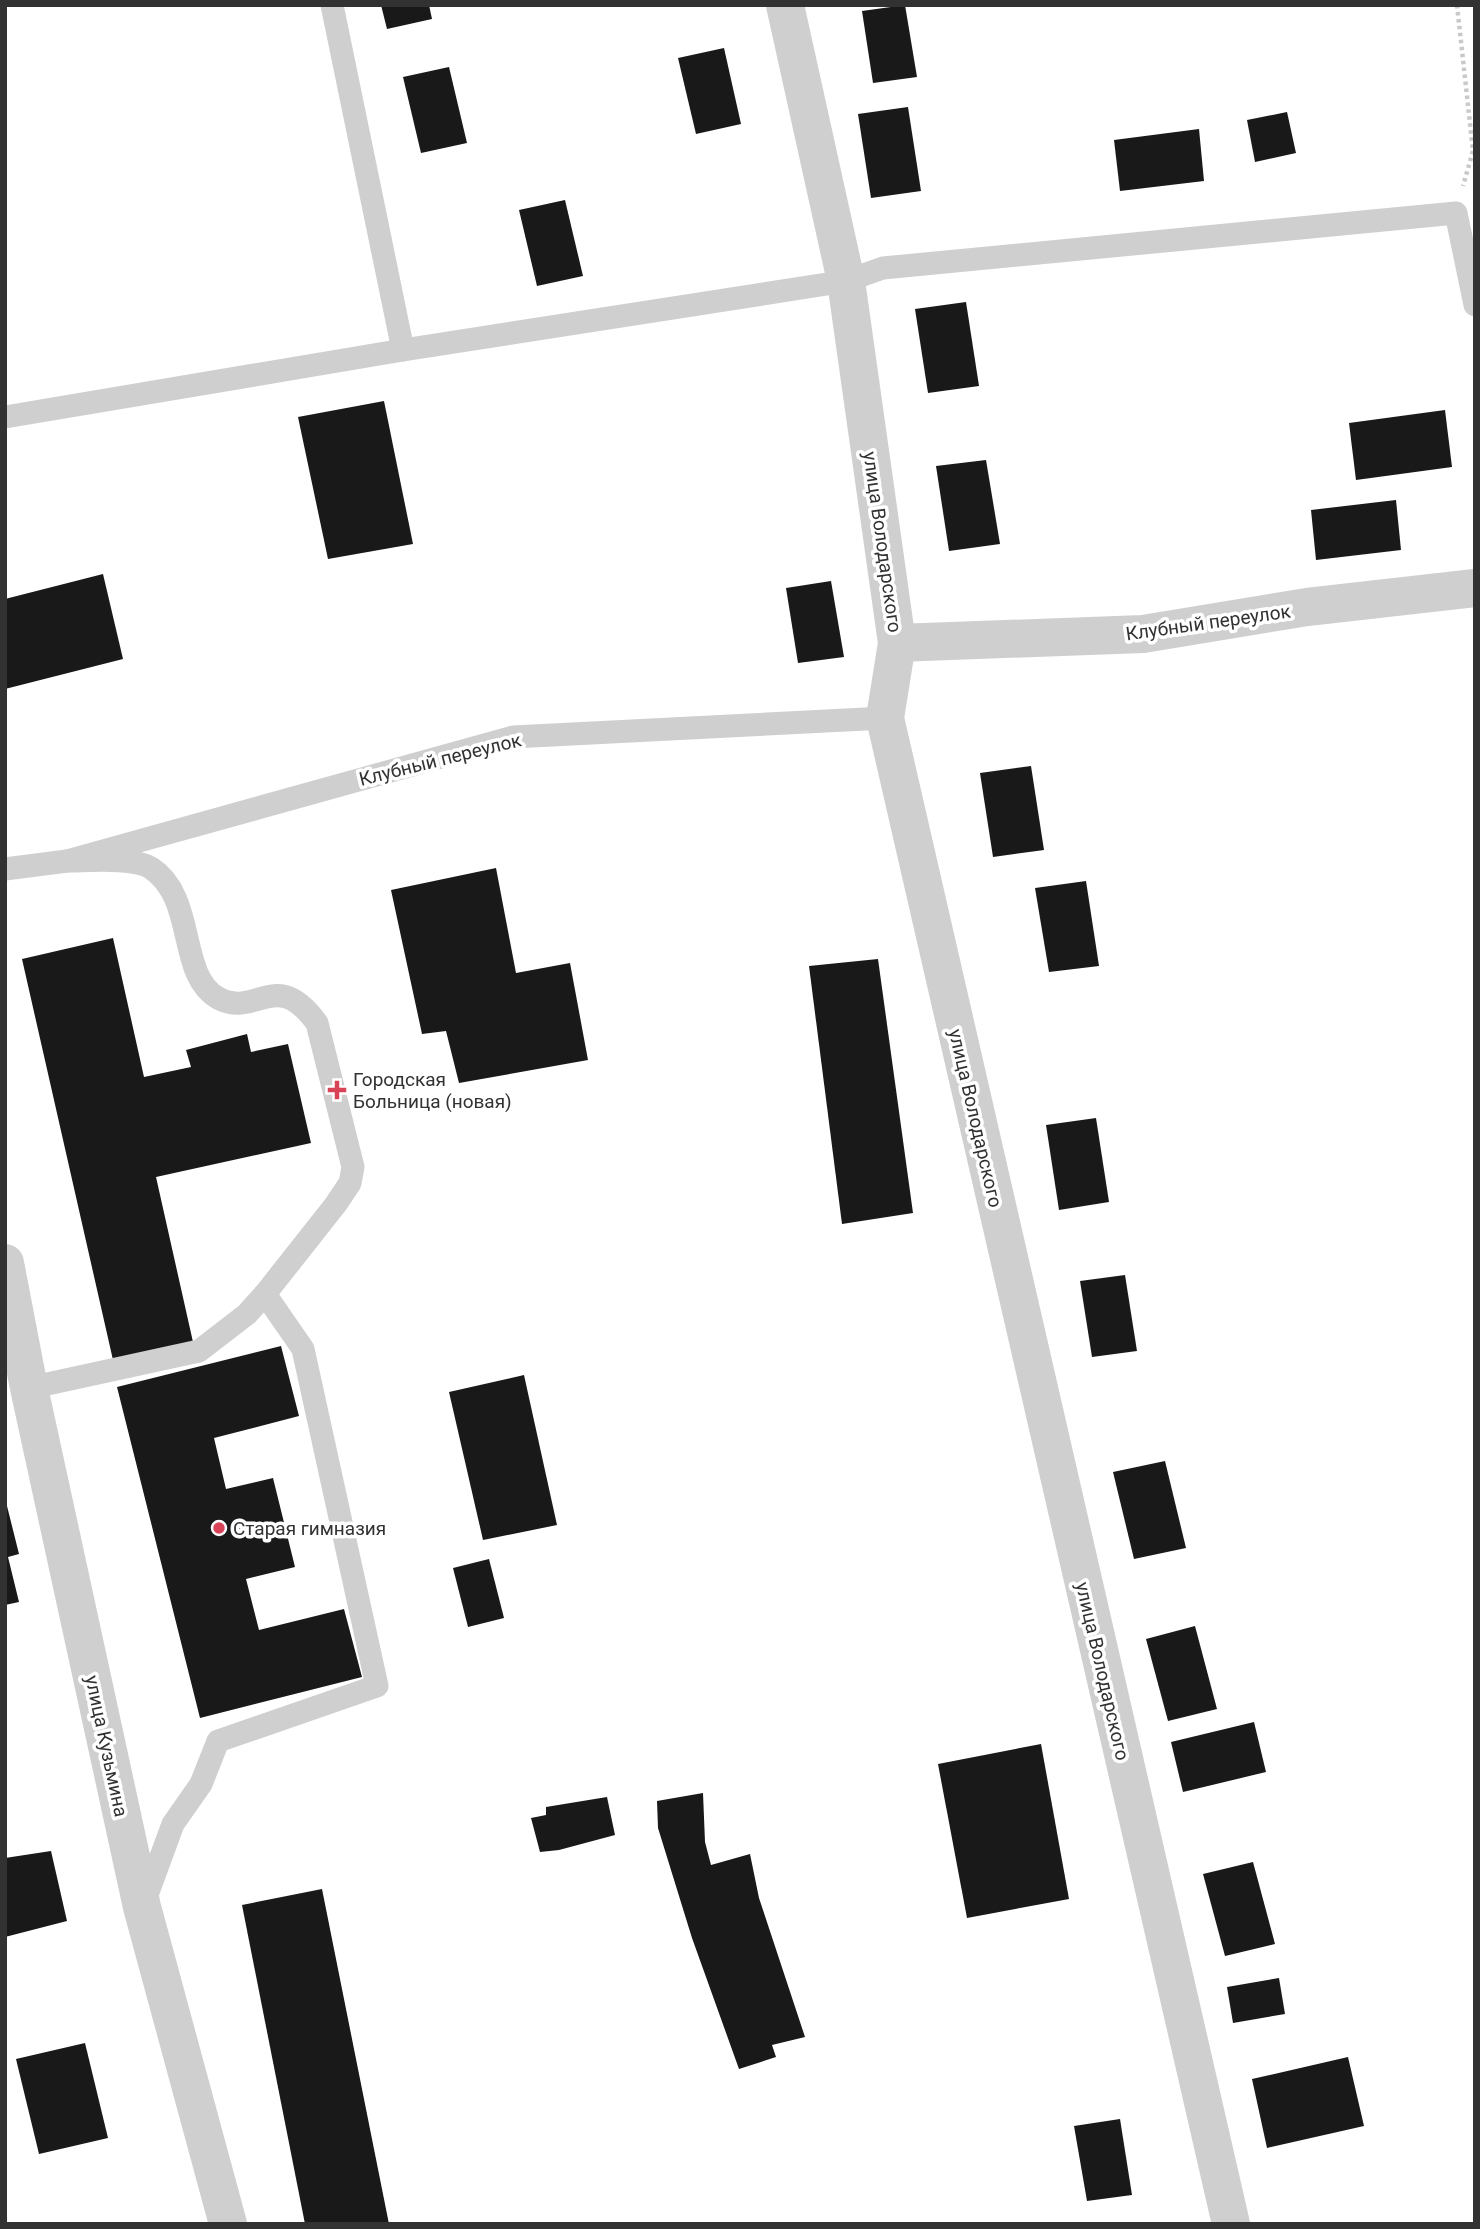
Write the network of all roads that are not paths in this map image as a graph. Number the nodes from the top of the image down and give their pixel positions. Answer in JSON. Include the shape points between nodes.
{"nodes":[{"id":1,"x":332,"y":5,"type":"edge"},
{"id":2,"x":785,"y":5,"type":"edge"},
{"id":3,"x":846,"y":281,"type":"junction"},
{"id":4,"x":1475,"y":305,"type":"edge"},
{"id":5,"x":404,"y":350,"type":"junction"},
{"id":6,"x":5,"y":417,"type":"edge"},
{"id":7,"x":1475,"y":588,"type":"edge"},
{"id":8,"x":897,"y":643,"type":"junction"},
{"id":9,"x":885,"y":718,"type":"junction"},
{"id":10,"x":66,"y":861,"type":"junction"},
{"id":11,"x":5,"y":869,"type":"edge"},
{"id":12,"x":5,"y":1263,"type":"edge"},
{"id":13,"x":265,"y":1294,"type":"junction"},
{"id":14,"x":29,"y":1388,"type":"junction"},
{"id":15,"x":142,"y":1907,"type":"junction"},
{"id":16,"x":228,"y":2224,"type":"edge"},
{"id":17,"x":1231,"y":2224,"type":"edge"}],
"edges":[{"from":1,"to":5,"type":"lane"},
{"from":2,"to":3,"type":"street","name":"улица Володарского"},
{"from":3,"to":4,"type":"lane","via":[[883,268],[1456,213]]},
{"from":3,"to":5,"type":"lane"},
{"from":3,"to":8,"type":"street","name":"улица Володарского"},
{"from":5,"to":6,"type":"lane"},
{"from":7,"to":8,"type":"street","name":"Клубный переулок","via":[[1307,607],[1143,634]]},
{"from":8,"to":9,"type":"street","name":"улица Володарского"},
{"from":9,"to":10,"type":"lane","name":"Клубный переулок","via":[[513,737]]},
{"from":9,"to":17,"type":"street","name":"улица Володарского"},
{"from":10,"to":11,"type":"lane","name":"Клубный переулок"},
{"from":10,"to":13,"type":"lane","via":[[127,862],[151,868],[172,890],[202,985],[234,1003],[276,994],[290,997],[317,1023],[353,1167],[350,1184]]},
{"from":12,"to":14,"type":"street","name":"улица Кузьмина"},
{"from":13,"to":14,"type":"lane","via":[[247,1314],[198,1351]]},
{"from":13,"to":15,"type":"lane","via":[[303,1349],[377,1686],[218,1741],[201,1784],[173,1825]]},
{"from":14,"to":15,"type":"street","name":"улица Кузьмина"},
{"from":15,"to":16,"type":"street","name":"улица Кузьмина"}]}
